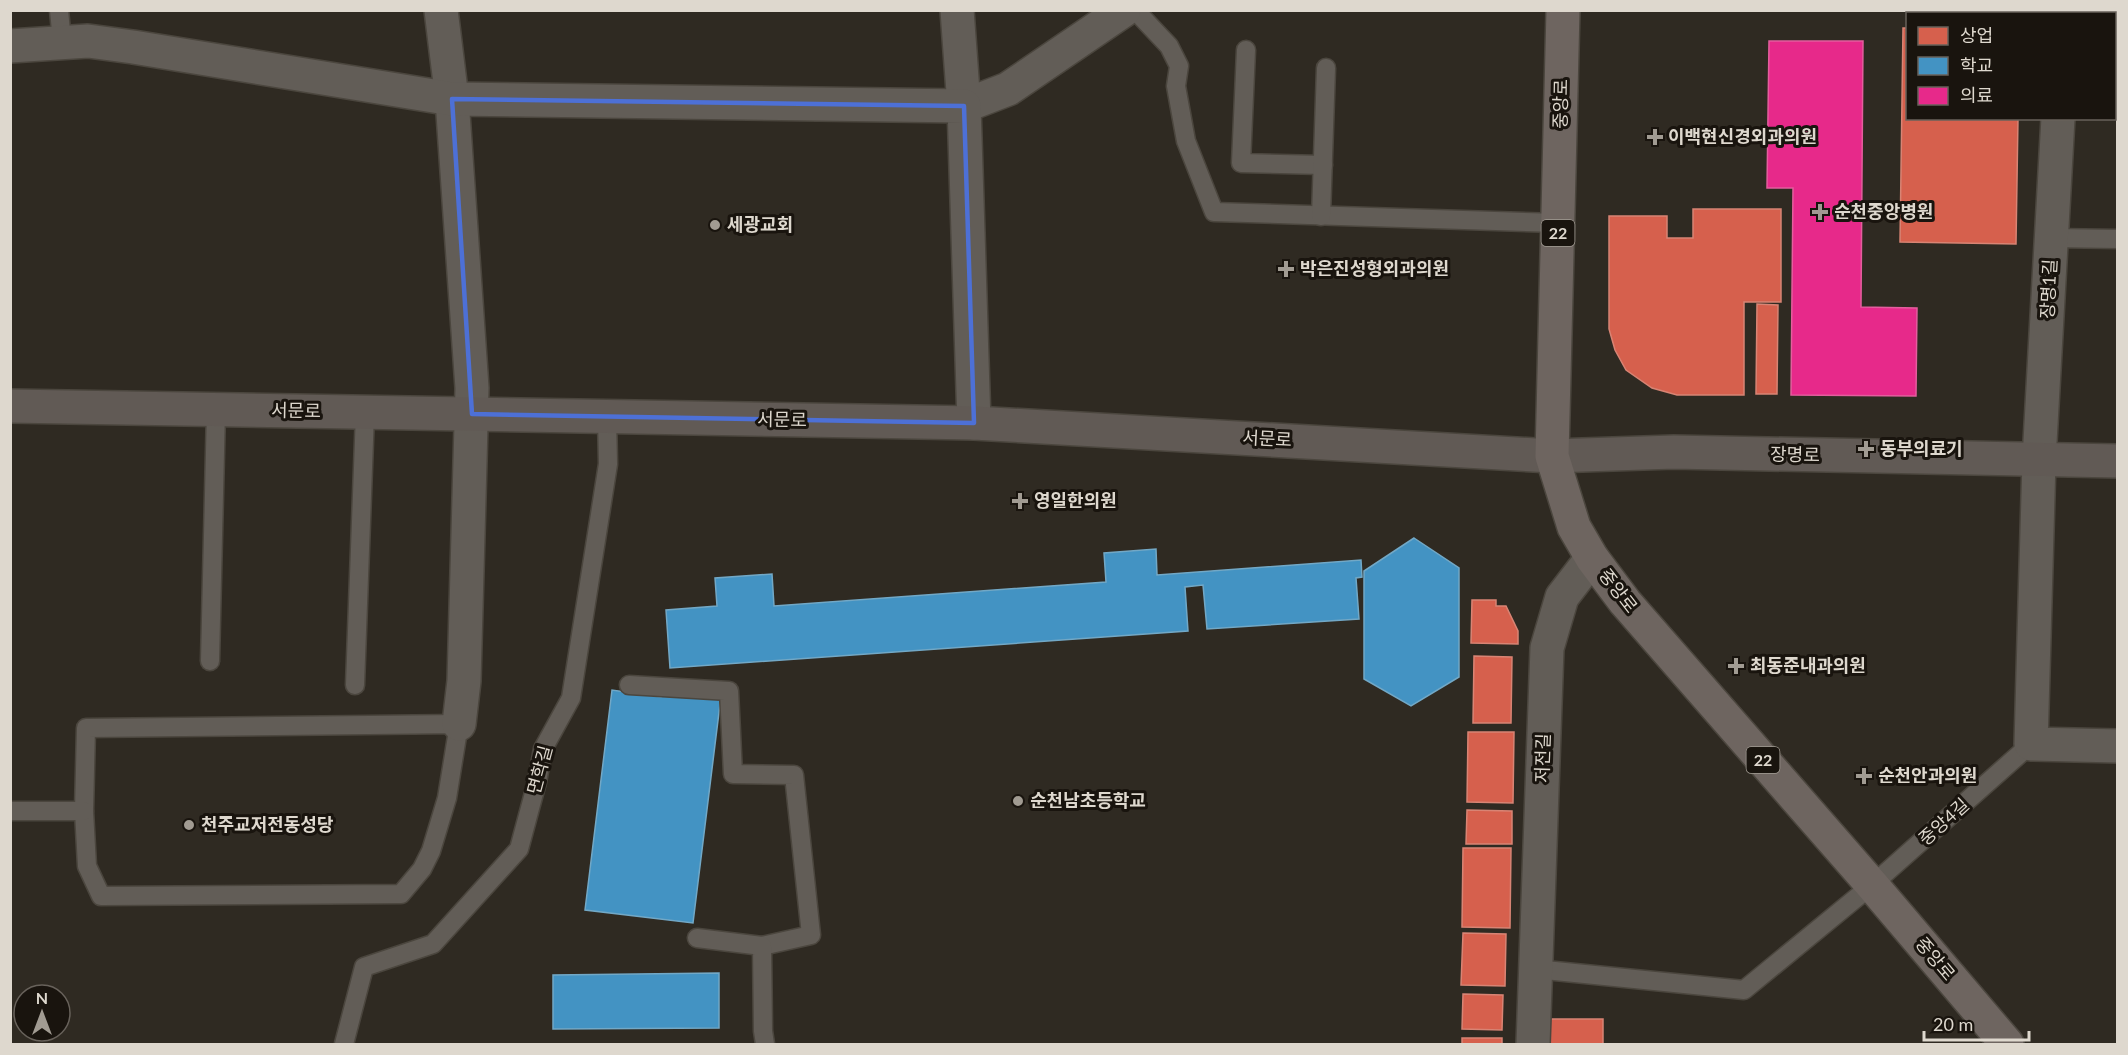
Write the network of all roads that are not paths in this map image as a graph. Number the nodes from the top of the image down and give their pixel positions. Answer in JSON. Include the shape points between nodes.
{"nodes":[{"id":1,"x":441,"y":10,"type":"edge"},
{"id":2,"x":957,"y":10,"type":"edge"},
{"id":3,"x":1124,"y":10,"type":"edge"},
{"id":4,"x":1135,"y":10,"type":"edge"},
{"id":5,"x":1563,"y":10,"type":"edge"},
{"id":6,"x":60,"y":26,"type":"edge"},
{"id":7,"x":10,"y":46,"type":"edge"},
{"id":8,"x":1246,"y":50,"type":"dead end"},
{"id":9,"x":1326,"y":68,"type":"dead end"},
{"id":10,"x":452,"y":99,"type":"junction"},
{"id":11,"x":964,"y":106,"type":"junction"},
{"id":12,"x":2058,"y":120,"type":"edge"},
{"id":13,"x":1323,"y":165,"type":"junction"},
{"id":14,"x":1322,"y":216,"type":"junction"},
{"id":15,"x":1558,"y":223,"type":"junction"},
{"id":16,"x":2052,"y":238,"type":"junction"},
{"id":17,"x":2118,"y":239,"type":"edge"},
{"id":18,"x":10,"y":406,"type":"edge"},
{"id":19,"x":216,"y":410,"type":"junction"},
{"id":20,"x":365,"y":413,"type":"junction"},
{"id":21,"x":472,"y":414,"type":"junction"},
{"id":22,"x":607,"y":417,"type":"junction"},
{"id":23,"x":974,"y":423,"type":"junction"},
{"id":24,"x":1552,"y":456,"type":"junction"},
{"id":25,"x":2039,"y":460,"type":"junction"},
{"id":26,"x":2118,"y":461,"type":"edge"},
{"id":27,"x":1592,"y":558,"type":"junction"},
{"id":28,"x":210,"y":661,"type":"dead end"},
{"id":29,"x":355,"y":685,"type":"dead end"},
{"id":30,"x":629,"y":685,"type":"dead end"},
{"id":31,"x":459,"y":724,"type":"junction"},
{"id":32,"x":2031,"y":744,"type":"junction"},
{"id":33,"x":2118,"y":746,"type":"edge"},
{"id":34,"x":10,"y":811,"type":"edge"},
{"id":35,"x":84,"y":811,"type":"junction"},
{"id":36,"x":1872,"y":885,"type":"junction"},
{"id":37,"x":697,"y":938,"type":"dead end"},
{"id":38,"x":762,"y":946,"type":"junction"},
{"id":39,"x":1535,"y":969,"type":"junction"},
{"id":40,"x":344,"y":1044,"type":"edge"},
{"id":41,"x":765,"y":1044,"type":"edge"},
{"id":42,"x":1533,"y":1044,"type":"edge"},
{"id":43,"x":2007,"y":1044,"type":"edge"}],
"edges":[{"from":1,"to":10,"type":"street"},
{"from":2,"to":11,"type":"street"},
{"from":3,"to":11,"type":"street","via":[[1008,89]]},
{"from":4,"to":14,"type":"lane","via":[[1169,45],[1179,66],[1176,86],[1186,141],[1214,212]]},
{"from":5,"to":15,"type":"main road","name":"중앙로","number":"22"},
{"from":6,"to":7,"type":"street"},
{"from":6,"to":10,"type":"street","via":[[88,41]]},
{"from":8,"to":13,"type":"lane","via":[[1241,163]]},
{"from":9,"to":13,"type":"lane"},
{"from":10,"to":11,"type":"street"},
{"from":10,"to":21,"type":"street"},
{"from":11,"to":23,"type":"street"},
{"from":12,"to":16,"type":"street","name":"장명1길"},
{"from":13,"to":14,"type":"lane"},
{"from":14,"to":15,"type":"lane"},
{"from":15,"to":24,"type":"main road","name":"중앙로","number":"22"},
{"from":16,"to":17,"type":"lane"},
{"from":16,"to":25,"type":"street","name":"장명1길"},
{"from":18,"to":19,"type":"street","name":"서문로"},
{"from":19,"to":20,"type":"street","name":"서문로"},
{"from":19,"to":28,"type":"lane"},
{"from":20,"to":21,"type":"street","name":"서문로"},
{"from":20,"to":29,"type":"lane"},
{"from":21,"to":22,"type":"street","name":"서문로"},
{"from":21,"to":31,"type":"street","via":[[464,681]]},
{"from":22,"to":23,"type":"street","name":"서문로"},
{"from":22,"to":40,"type":"lane","name":"면학길","via":[[608,464],[571,698],[543,749],[519,849],[433,944],[364,967]]},
{"from":23,"to":24,"type":"street","name":"서문로"},
{"from":24,"to":25,"type":"street","name":"장명로","via":[[1674,452]]},
{"from":24,"to":27,"type":"main road","name":"중앙로","number":"22","via":[[1574,527]]},
{"from":25,"to":26,"type":"street","name":"장명로"},
{"from":25,"to":32,"type":"street"},
{"from":27,"to":36,"type":"main road","name":"중앙로","number":"22","via":[[1632,610]]},
{"from":27,"to":39,"type":"street","name":"저전길","via":[[1562,597],[1547,648]]},
{"from":30,"to":38,"type":"lane","via":[[729,691],[733,774],[794,775],[811,935]]},
{"from":31,"to":35,"type":"lane","via":[[86,728]]},
{"from":31,"to":35,"type":"lane","via":[[447,798],[431,851],[422,869],[400,894],[101,896],[87,866]]},
{"from":32,"to":33,"type":"street"},
{"from":32,"to":36,"type":"lane","name":"중앙4길"},
{"from":34,"to":35,"type":"lane"},
{"from":36,"to":39,"type":"lane","via":[[1744,990]]},
{"from":36,"to":43,"type":"main road","name":"중앙로","number":"22"},
{"from":37,"to":38,"type":"lane"},
{"from":38,"to":41,"type":"lane"},
{"from":39,"to":42,"type":"street","name":"저전길"}]}
